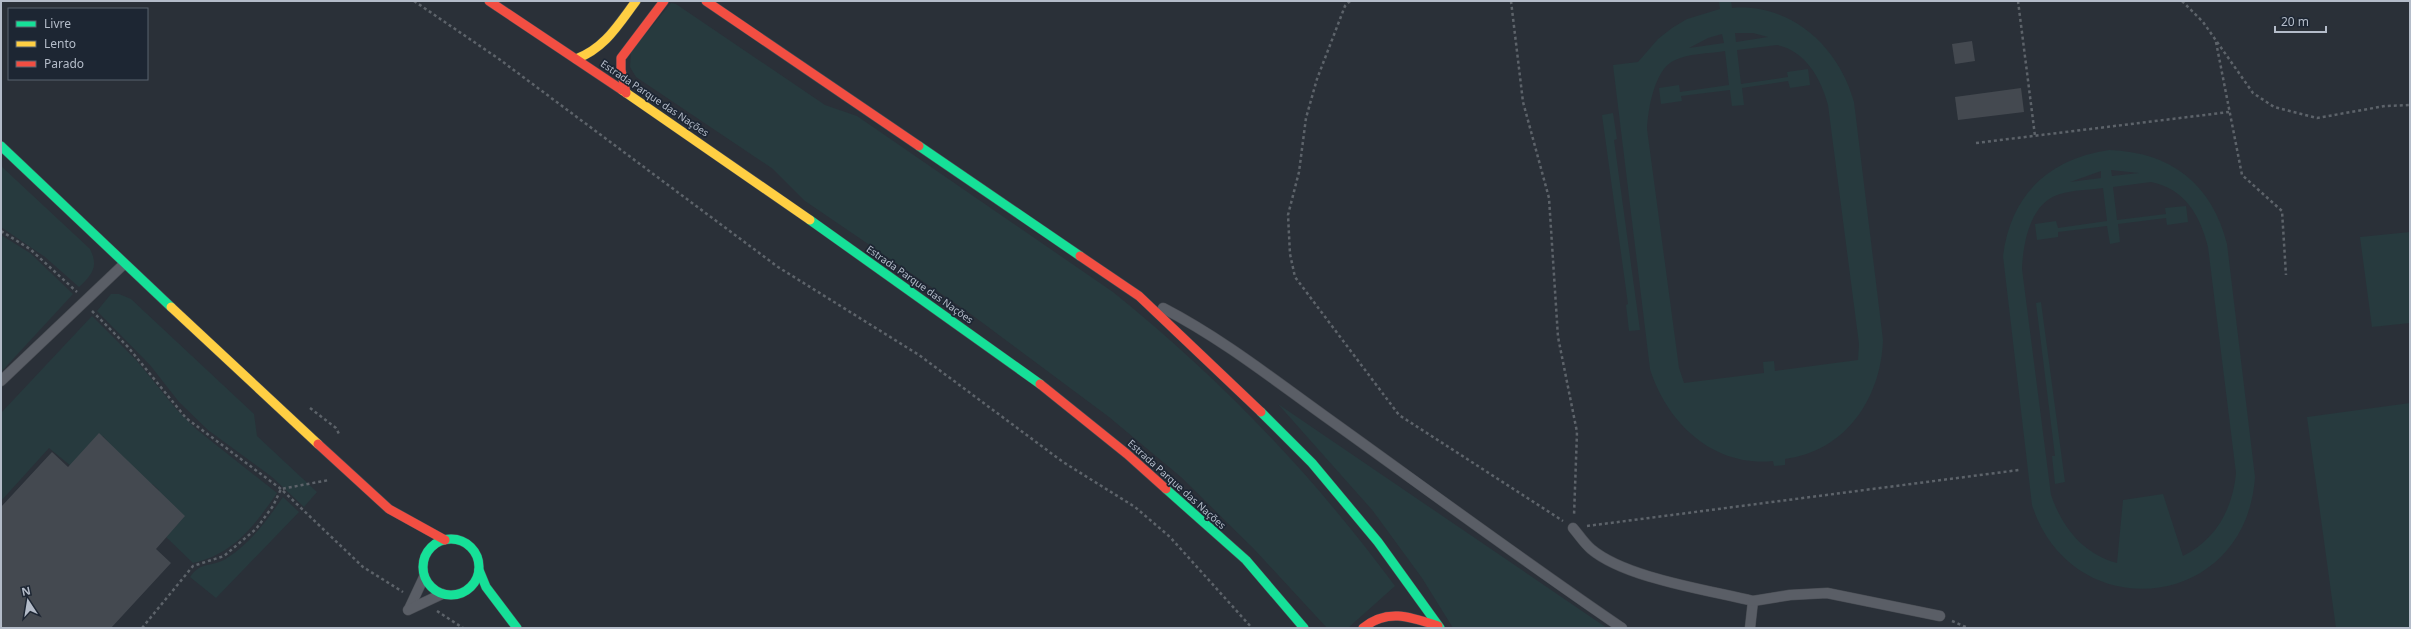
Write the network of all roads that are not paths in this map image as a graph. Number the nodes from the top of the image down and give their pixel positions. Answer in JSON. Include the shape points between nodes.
{"nodes":[{"id":1,"x":489,"y":1,"type":"edge"},
{"id":2,"x":636,"y":1,"type":"edge"},
{"id":3,"x":664,"y":1,"type":"edge"},
{"id":4,"x":706,"y":1,"type":"edge"},
{"id":5,"x":576,"y":59,"type":"junction"},
{"id":6,"x":626,"y":93,"type":"junction"},
{"id":7,"x":2,"y":148,"type":"edge"},
{"id":8,"x":124,"y":264,"type":"junction"},
{"id":9,"x":1139,"y":296,"type":"junction"},
{"id":10,"x":1,"y":381,"type":"edge"},
{"id":11,"x":389,"y":509,"type":"junction"},
{"id":12,"x":401,"y":525,"type":"dead end"},
{"id":13,"x":1573,"y":528,"type":"road end"},
{"id":14,"x":445,"y":540,"type":"junction"},
{"id":15,"x":417,"y":548,"type":"dead end"},
{"id":16,"x":424,"y":561,"type":"junction"},
{"id":17,"x":479,"y":570,"type":"junction"},
{"id":18,"x":424,"y":577,"type":"junction"},
{"id":19,"x":442,"y":594,"type":"junction"},
{"id":20,"x":1753,"y":601,"type":"junction"},
{"id":21,"x":494,"y":612,"type":"dead end"},
{"id":22,"x":1940,"y":616,"type":"road end"},
{"id":23,"x":515,"y":626,"type":"edge"},
{"id":24,"x":1439,"y":627,"type":"edge"},
{"id":25,"x":1304,"y":628,"type":"edge"},
{"id":26,"x":1363,"y":628,"type":"edge"},
{"id":27,"x":1622,"y":628,"type":"edge"},
{"id":28,"x":1750,"y":628,"type":"edge"}],
"edges":[{"from":1,"to":5,"type":"main road","name":"Estrada Parque das Nações"},
{"from":2,"to":5,"type":"main road","via":[[601,48]]},
{"from":3,"to":6,"type":"main road","via":[[622,58],[621,70]]},
{"from":4,"to":9,"type":"main road"},
{"from":5,"to":6,"type":"main road","name":"Estrada Parque das Nações"},
{"from":6,"to":25,"type":"main road","name":"Estrada Parque das Nações","via":[[697,140],[1022,370],[1127,454],[1246,560]]},
{"from":7,"to":8,"type":"main road"},
{"from":8,"to":10,"type":"lane","via":[[83,300]]},
{"from":8,"to":11,"type":"main road"},
{"from":9,"to":24,"type":"main road","via":[[1222,373],[1312,463],[1378,542]]},
{"from":9,"to":27,"type":"lane","via":[[1192,323],[1364,444],[1536,570]]},
{"from":11,"to":12,"type":"main road"},
{"from":11,"to":14,"type":"main road"},
{"from":13,"to":20,"type":"lane","via":[[1591,549],[1621,567]]},
{"from":14,"to":16,"type":"main road","via":[[433,546]]},
{"from":14,"to":17,"type":"main road","via":[[458,540],[471,548],[478,561]]},
{"from":15,"to":16,"type":"main road"},
{"from":16,"to":18,"type":"main road"},
{"from":17,"to":19,"type":"main road","via":[[465,595]]},
{"from":17,"to":23,"type":"main road","via":[[486,587]]},
{"from":18,"to":19,"type":"main road","via":[[432,588]]},
{"from":18,"to":19,"type":"lane","via":[[408,610]]},
{"from":20,"to":22,"type":"lane","via":[[1827,593]]},
{"from":20,"to":28,"type":"lane"},
{"from":21,"to":23,"type":"main road"},
{"from":24,"to":26,"type":"main road","via":[[1406,616],[1384,615],[1370,621]]}]}
